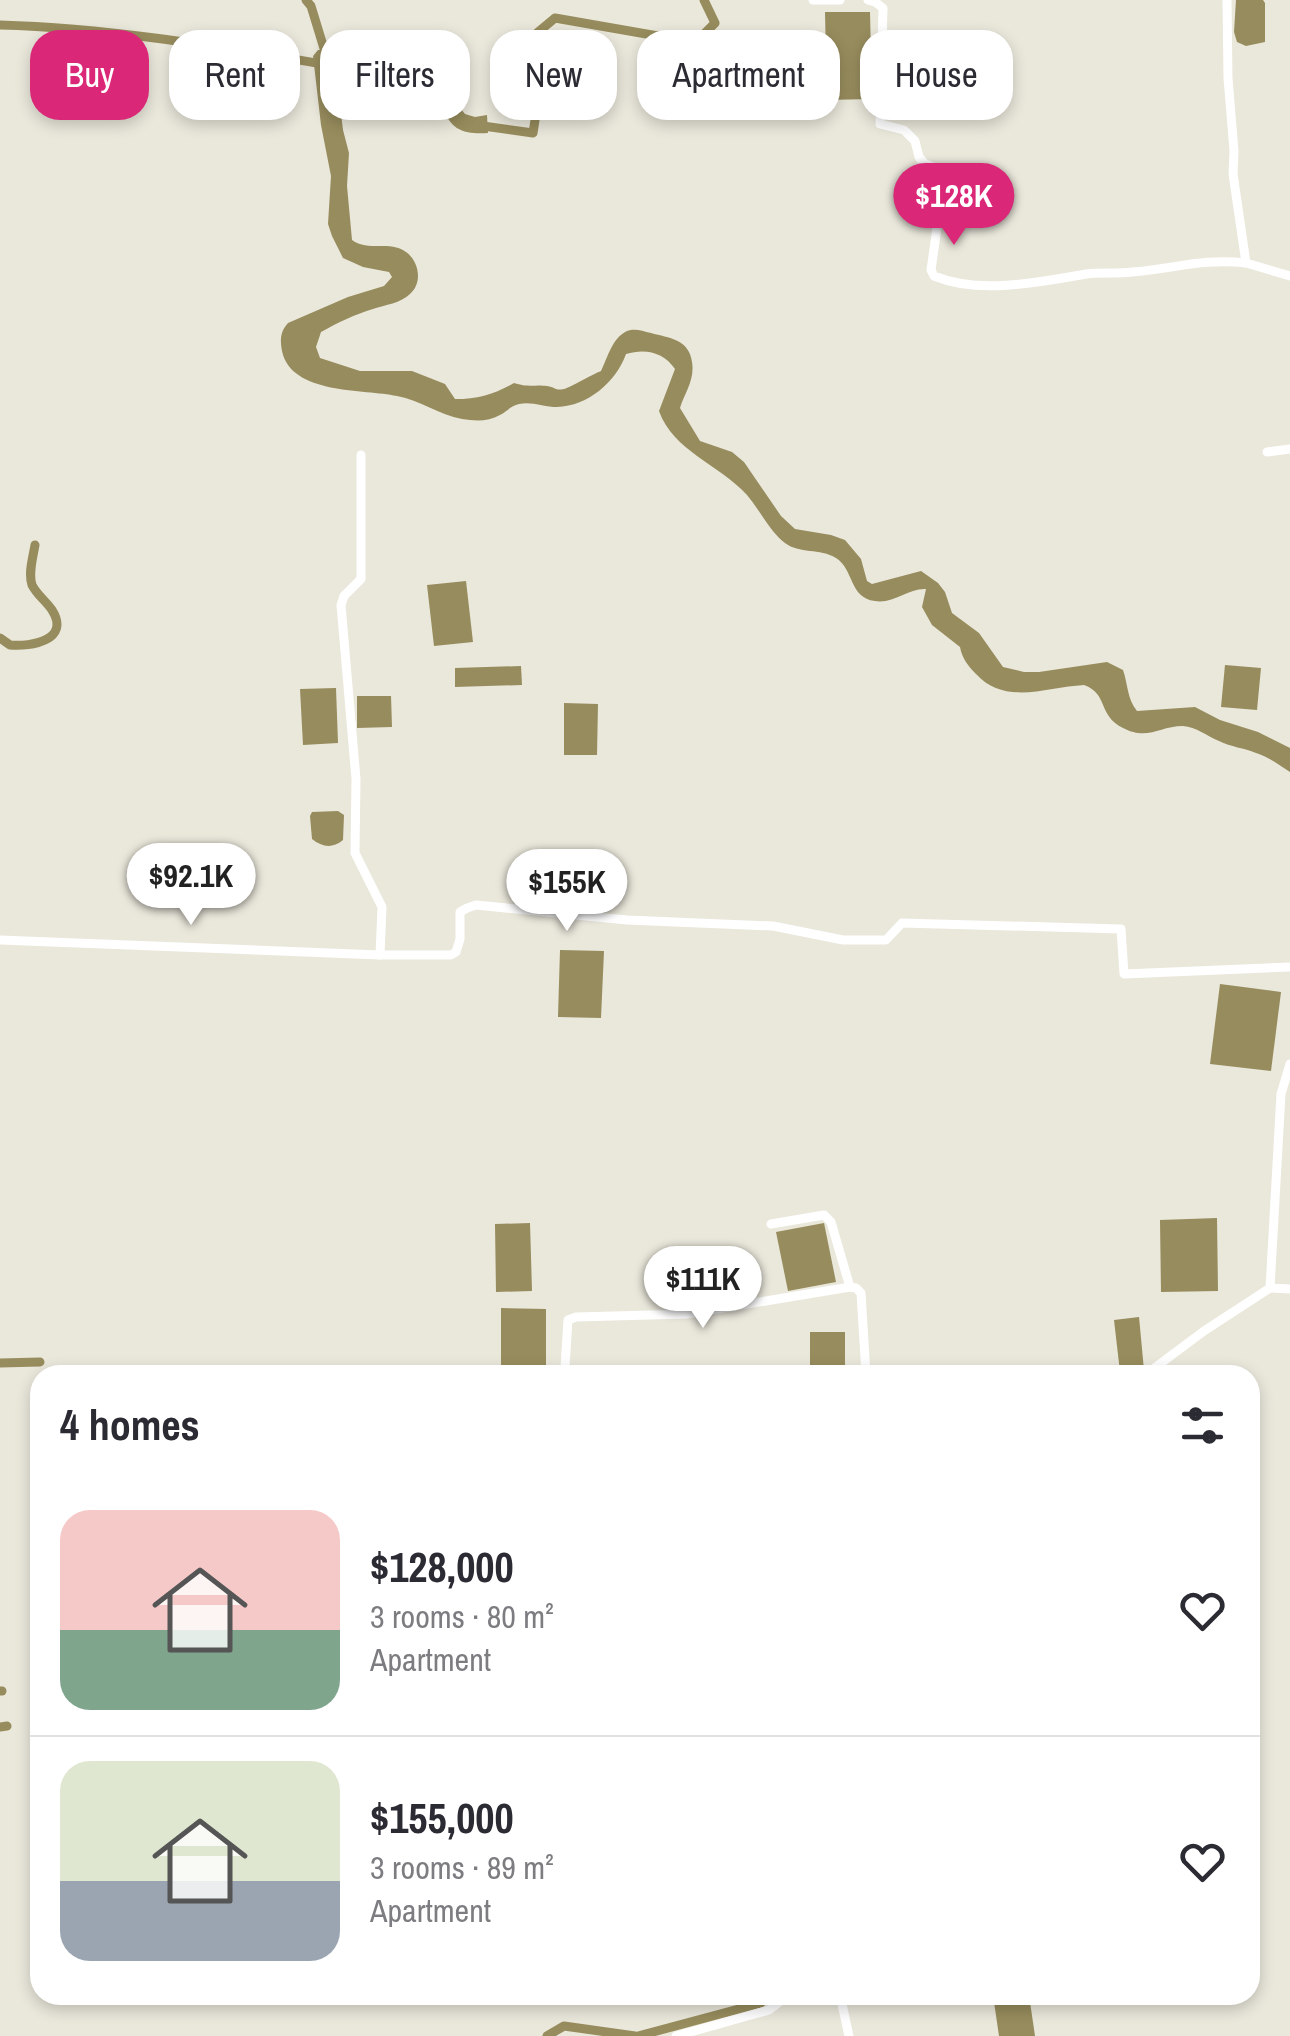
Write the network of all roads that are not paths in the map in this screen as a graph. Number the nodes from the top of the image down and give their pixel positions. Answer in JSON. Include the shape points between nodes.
{"nodes":[{"id":1,"x":813,"y":0,"type":"edge"},
{"id":2,"x":840,"y":0,"type":"edge"},
{"id":3,"x":868,"y":0,"type":"edge"},
{"id":4,"x":1227,"y":0,"type":"edge"},
{"id":5,"x":1246,"y":263,"type":"junction"},
{"id":6,"x":1290,"y":276,"type":"edge"},
{"id":7,"x":1290,"y":450,"type":"edge"},
{"id":8,"x":1267,"y":452,"type":"dead end"},
{"id":9,"x":361,"y":455,"type":"dead end"},
{"id":10,"x":0,"y":940,"type":"edge"},
{"id":11,"x":380,"y":955,"type":"junction"},
{"id":12,"x":1290,"y":967,"type":"edge"},
{"id":13,"x":1290,"y":1064,"type":"edge"},
{"id":14,"x":771,"y":1224,"type":"dead end"},
{"id":15,"x":850,"y":1286,"type":"junction"},
{"id":16,"x":1270,"y":1288,"type":"junction"},
{"id":17,"x":1290,"y":1289,"type":"edge"},
{"id":18,"x":567,"y":1365,"type":"edge"},
{"id":19,"x":865,"y":1365,"type":"edge"},
{"id":20,"x":1158,"y":1365,"type":"edge"},
{"id":21,"x":774,"y":2005,"type":"edge"},
{"id":22,"x":843,"y":2005,"type":"edge"},
{"id":23,"x":676,"y":2036,"type":"edge"},
{"id":24,"x":849,"y":2036,"type":"edge"}],
"edges":[{"from":1,"to":2,"type":"street"},
{"from":3,"to":5,"type":"street","via":[[883,8],[880,124],[904,130],[924,163],[944,178],[934,276],[1022,284],[1205,260]]},
{"from":4,"to":5,"type":"street","via":[[1233,174]]},
{"from":5,"to":6,"type":"street"},
{"from":7,"to":8,"type":"street"},
{"from":9,"to":11,"type":"street","via":[[361,578],[341,606],[356,779],[355,853],[382,907]]},
{"from":10,"to":11,"type":"street"},
{"from":11,"to":12,"type":"street","via":[[452,955],[460,912],[476,905],[773,926],[843,940],[886,940],[902,922],[1121,929],[1124,974]]},
{"from":13,"to":16,"type":"street","via":[[1282,1094]]},
{"from":14,"to":15,"type":"street","via":[[824,1215]]},
{"from":15,"to":18,"type":"street","via":[[687,1314],[576,1316],[568,1320]]},
{"from":15,"to":19,"type":"street","via":[[861,1294]]},
{"from":16,"to":17,"type":"street"},
{"from":16,"to":20,"type":"street"},
{"from":21,"to":23,"type":"street"},
{"from":22,"to":24,"type":"street"}]}
